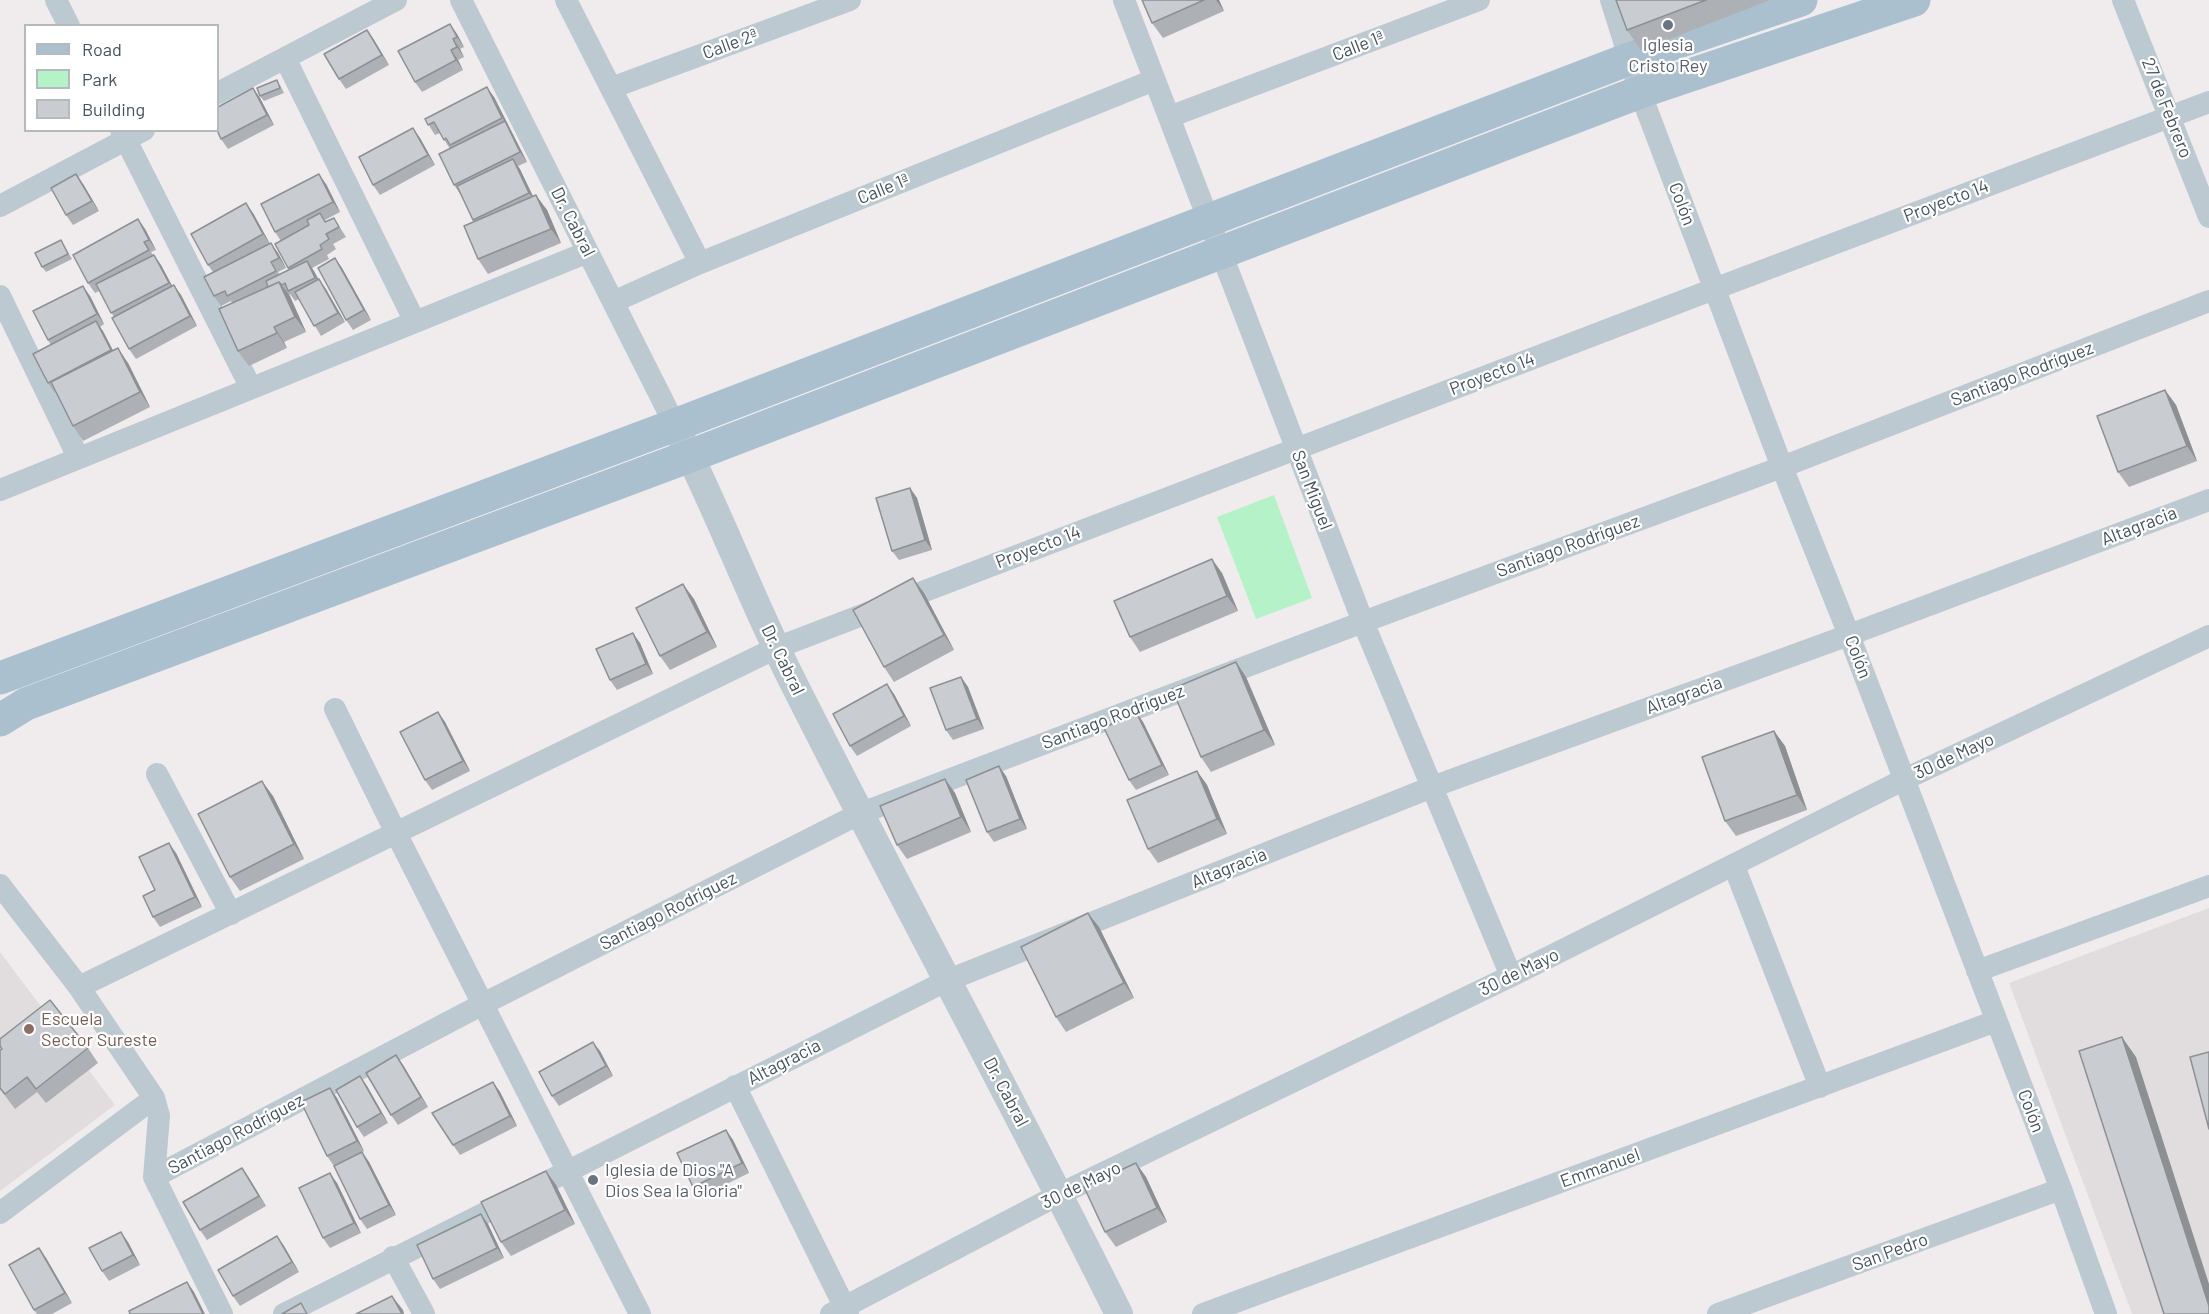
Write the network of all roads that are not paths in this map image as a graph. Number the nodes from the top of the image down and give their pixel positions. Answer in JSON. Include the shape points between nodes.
{"nodes":[{"id":1,"x":56,"y":0,"type":"edge"},
{"id":2,"x":396,"y":0,"type":"edge"},
{"id":3,"x":460,"y":0,"type":"edge"},
{"id":4,"x":566,"y":0,"type":"edge"},
{"id":5,"x":850,"y":0,"type":"edge"},
{"id":6,"x":1124,"y":0,"type":"edge"},
{"id":7,"x":1479,"y":0,"type":"edge"},
{"id":8,"x":1611,"y":0,"type":"edge"},
{"id":9,"x":1801,"y":0,"type":"edge"},
{"id":10,"x":1914,"y":0,"type":"edge"},
{"id":11,"x":2123,"y":0,"type":"edge"},
{"id":12,"x":68,"y":24,"type":"edge"},
{"id":13,"x":285,"y":58,"type":"junction"},
{"id":14,"x":1629,"y":59,"type":"junction"},
{"id":15,"x":1154,"y":80,"type":"junction"},
{"id":16,"x":611,"y":88,"type":"junction"},
{"id":17,"x":219,"y":92,"type":"edge"},
{"id":18,"x":1640,"y":92,"type":"junction"},
{"id":19,"x":2209,"y":102,"type":"edge"},
{"id":20,"x":1169,"y":117,"type":"junction"},
{"id":21,"x":2170,"y":117,"type":"junction"},
{"id":22,"x":131,"y":134,"type":"edge"},
{"id":23,"x":0,"y":206,"type":"edge"},
{"id":24,"x":2209,"y":217,"type":"edge"},
{"id":25,"x":1210,"y":221,"type":"junction"},
{"id":26,"x":588,"y":252,"type":"junction"},
{"id":27,"x":1221,"y":252,"type":"junction"},
{"id":28,"x":700,"y":263,"type":"junction"},
{"id":29,"x":1714,"y":289,"type":"junction"},
{"id":30,"x":0,"y":296,"type":"edge"},
{"id":31,"x":2209,"y":301,"type":"edge"},
{"id":32,"x":613,"y":302,"type":"junction"},
{"id":33,"x":415,"y":322,"type":"junction"},
{"id":34,"x":251,"y":388,"type":"junction"},
{"id":35,"x":675,"y":425,"type":"junction"},
{"id":36,"x":1296,"y":448,"type":"junction"},
{"id":37,"x":690,"y":456,"type":"junction"},
{"id":38,"x":78,"y":457,"type":"junction"},
{"id":39,"x":1782,"y":467,"type":"junction"},
{"id":40,"x":0,"y":490,"type":"edge"},
{"id":41,"x":2209,"y":500,"type":"edge"},
{"id":42,"x":1363,"y":622,"type":"junction"},
{"id":43,"x":1850,"y":635,"type":"junction"},
{"id":44,"x":2209,"y":636,"type":"edge"},
{"id":45,"x":776,"y":648,"type":"junction"},
{"id":46,"x":0,"y":678,"type":"edge"},
{"id":47,"x":335,"y":709,"type":"dead end"},
{"id":48,"x":0,"y":720,"type":"edge"},
{"id":49,"x":157,"y":774,"type":"dead end"},
{"id":50,"x":1905,"y":779,"type":"junction"},
{"id":51,"x":1432,"y":788,"type":"junction"},
{"id":52,"x":860,"y":814,"type":"junction"},
{"id":53,"x":396,"y":833,"type":"junction"},
{"id":54,"x":1734,"y":866,"type":"junction"},
{"id":55,"x":0,"y":885,"type":"edge"},
{"id":56,"x":2209,"y":886,"type":"edge"},
{"id":57,"x":231,"y":914,"type":"junction"},
{"id":58,"x":1977,"y":971,"type":"junction"},
{"id":59,"x":1511,"y":976,"type":"junction"},
{"id":60,"x":946,"y":981,"type":"junction"},
{"id":61,"x":80,"y":987,"type":"junction"},
{"id":62,"x":483,"y":1004,"type":"junction"},
{"id":63,"x":1996,"y":1021,"type":"junction"},
{"id":64,"x":735,"y":1086,"type":"junction"},
{"id":65,"x":1820,"y":1087,"type":"junction"},
{"id":66,"x":154,"y":1098,"type":"junction"},
{"id":67,"x":567,"y":1170,"type":"junction"},
{"id":68,"x":154,"y":1177,"type":"junction"},
{"id":69,"x":2061,"y":1189,"type":"junction"},
{"id":70,"x":1060,"y":1194,"type":"junction"},
{"id":71,"x":0,"y":1213,"type":"edge"},
{"id":72,"x":393,"y":1257,"type":"junction"},
{"id":73,"x":841,"y":1312,"type":"edge"},
{"id":74,"x":222,"y":1314,"type":"edge"},
{"id":75,"x":284,"y":1314,"type":"edge"},
{"id":76,"x":424,"y":1314,"type":"edge"},
{"id":77,"x":640,"y":1314,"type":"edge"},
{"id":78,"x":1119,"y":1314,"type":"edge"},
{"id":79,"x":1203,"y":1314,"type":"edge"},
{"id":80,"x":1718,"y":1314,"type":"edge"},
{"id":81,"x":2106,"y":1314,"type":"edge"}],
"edges":[{"from":1,"to":12,"type":"street"},
{"from":2,"to":13,"type":"street"},
{"from":3,"to":26,"type":"street","name":"Dr. Cabral"},
{"from":4,"to":16,"type":"street"},
{"from":5,"to":16,"type":"street","name":"Calle 2ª"},
{"from":6,"to":15,"type":"street","name":"San Miguel"},
{"from":7,"to":20,"type":"street","name":"Calle 1ª"},
{"from":8,"to":14,"type":"street","name":"Colón"},
{"from":9,"to":14,"type":"main road"},
{"from":10,"to":18,"type":"main road"},
{"from":11,"to":21,"type":"street","name":"27 de Febrero"},
{"from":13,"to":17,"type":"street"},
{"from":13,"to":33,"type":"street"},
{"from":14,"to":18,"type":"street","name":"Colón"},
{"from":14,"to":25,"type":"main road"},
{"from":15,"to":20,"type":"street","name":"San Miguel"},
{"from":15,"to":28,"type":"street","name":"Calle 1ª"},
{"from":16,"to":28,"type":"street"},
{"from":18,"to":27,"type":"main road"},
{"from":18,"to":29,"type":"street","name":"Colón"},
{"from":19,"to":21,"type":"street","name":"Proyecto 14"},
{"from":20,"to":25,"type":"street","name":"San Miguel"},
{"from":21,"to":24,"type":"street","name":"27 de Febrero"},
{"from":21,"to":29,"type":"street","name":"Proyecto 14"},
{"from":22,"to":23,"type":"street"},
{"from":22,"to":34,"type":"street"},
{"from":25,"to":27,"type":"street","name":"San Miguel"},
{"from":25,"to":35,"type":"main road"},
{"from":26,"to":32,"type":"street","name":"Dr. Cabral"},
{"from":26,"to":33,"type":"street"},
{"from":27,"to":36,"type":"street","name":"San Miguel"},
{"from":27,"to":37,"type":"main road"},
{"from":28,"to":32,"type":"street","name":"Calle 1ª"},
{"from":29,"to":36,"type":"street","name":"Proyecto 14"},
{"from":29,"to":39,"type":"street","name":"Colón"},
{"from":30,"to":38,"type":"street"},
{"from":31,"to":39,"type":"street","name":"Santiago Rodríguez"},
{"from":32,"to":35,"type":"street","name":"Dr. Cabral"},
{"from":33,"to":34,"type":"street"},
{"from":34,"to":38,"type":"street"},
{"from":35,"to":37,"type":"street","name":"Dr. Cabral"},
{"from":35,"to":46,"type":"main road"},
{"from":36,"to":42,"type":"street","name":"San Miguel"},
{"from":36,"to":45,"type":"street","name":"Proyecto 14"},
{"from":37,"to":45,"type":"street","name":"Dr. Cabral"},
{"from":37,"to":48,"type":"main road","via":[[26,704]]},
{"from":38,"to":40,"type":"street"},
{"from":39,"to":42,"type":"street","name":"Santiago Rodríguez"},
{"from":39,"to":43,"type":"street","name":"Colón"},
{"from":41,"to":43,"type":"street","name":"Altagracia"},
{"from":42,"to":51,"type":"street","name":"San Miguel"},
{"from":42,"to":52,"type":"street","name":"Santiago Rodríguez"},
{"from":43,"to":50,"type":"street","name":"Colón"},
{"from":43,"to":51,"type":"street","name":"Altagracia"},
{"from":44,"to":50,"type":"street","name":"30 de Mayo"},
{"from":45,"to":52,"type":"street","name":"Dr. Cabral"},
{"from":45,"to":53,"type":"street","name":"Proyecto 14"},
{"from":47,"to":53,"type":"street"},
{"from":49,"to":57,"type":"street"},
{"from":50,"to":54,"type":"street","name":"30 de Mayo"},
{"from":50,"to":58,"type":"street","name":"Colón"},
{"from":51,"to":59,"type":"street","name":"San Miguel"},
{"from":51,"to":60,"type":"street","name":"Altagracia"},
{"from":52,"to":60,"type":"street","name":"Dr. Cabral"},
{"from":52,"to":62,"type":"street","name":"Santiago Rodríguez"},
{"from":53,"to":57,"type":"street","name":"Proyecto 14"},
{"from":53,"to":62,"type":"street"},
{"from":54,"to":59,"type":"street","name":"30 de Mayo"},
{"from":54,"to":65,"type":"street"},
{"from":55,"to":61,"type":"street"},
{"from":56,"to":58,"type":"street"},
{"from":57,"to":61,"type":"street","name":"Proyecto 14"},
{"from":58,"to":63,"type":"street","name":"Colón"},
{"from":59,"to":70,"type":"street","name":"30 de Mayo"},
{"from":60,"to":64,"type":"street","name":"Altagracia"},
{"from":60,"to":70,"type":"street","name":"Dr. Cabral"},
{"from":61,"to":66,"type":"street"},
{"from":62,"to":67,"type":"street"},
{"from":62,"to":68,"type":"street","name":"Santiago Rodríguez"},
{"from":63,"to":65,"type":"street","name":"Emmanuel"},
{"from":63,"to":69,"type":"street","name":"Colón"},
{"from":64,"to":67,"type":"street","name":"Altagracia"},
{"from":64,"to":73,"type":"street"},
{"from":65,"to":79,"type":"street","name":"Emmanuel"},
{"from":66,"to":68,"type":"street","via":[[159,1116]]},
{"from":66,"to":71,"type":"street"},
{"from":67,"to":72,"type":"street","name":"Altagracia"},
{"from":67,"to":77,"type":"street"},
{"from":68,"to":74,"type":"street"},
{"from":69,"to":80,"type":"street","name":"San Pedro"},
{"from":69,"to":81,"type":"street","name":"Colón"},
{"from":70,"to":73,"type":"street","name":"30 de Mayo"},
{"from":70,"to":78,"type":"street","name":"Dr. Cabral"},
{"from":72,"to":75,"type":"street","name":"Altagracia"},
{"from":72,"to":76,"type":"street"}]}
